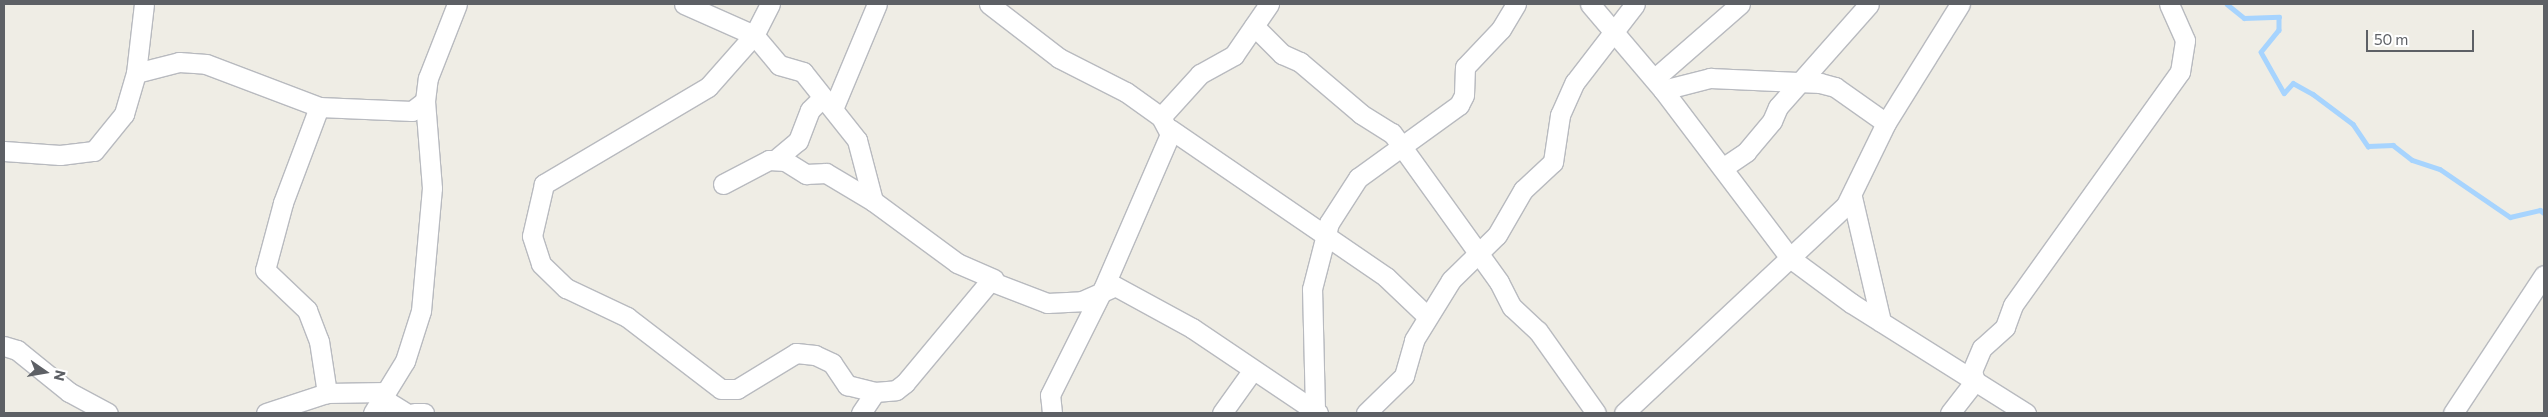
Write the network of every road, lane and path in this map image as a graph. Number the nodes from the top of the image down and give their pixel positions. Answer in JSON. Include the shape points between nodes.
{"nodes":[{"id":1,"x":144,"y":4,"type":"edge"},
{"id":2,"x":457,"y":4,"type":"edge"},
{"id":3,"x":684,"y":4,"type":"edge"},
{"id":4,"x":770,"y":4,"type":"edge"},
{"id":5,"x":878,"y":4,"type":"edge"},
{"id":6,"x":989,"y":4,"type":"edge"},
{"id":7,"x":1269,"y":4,"type":"edge"},
{"id":8,"x":1516,"y":4,"type":"edge"},
{"id":9,"x":1590,"y":4,"type":"edge"},
{"id":10,"x":1636,"y":4,"type":"edge"},
{"id":11,"x":1740,"y":4,"type":"edge"},
{"id":12,"x":1869,"y":4,"type":"edge"},
{"id":13,"x":1960,"y":4,"type":"edge"},
{"id":14,"x":2169,"y":4,"type":"edge"},
{"id":15,"x":1254,"y":26,"type":"junction"},
{"id":16,"x":1612,"y":31,"type":"junction"},
{"id":17,"x":754,"y":35,"type":"junction"},
{"id":18,"x":136,"y":73,"type":"junction"},
{"id":19,"x":1802,"y":82,"type":"junction"},
{"id":20,"x":1658,"y":84,"type":"junction"},
{"id":21,"x":425,"y":101,"type":"junction"},
{"id":22,"x":828,"y":104,"type":"junction"},
{"id":23,"x":319,"y":108,"type":"junction"},
{"id":24,"x":1886,"y":122,"type":"junction"},
{"id":25,"x":1166,"y":123,"type":"junction"},
{"id":26,"x":1403,"y":147,"type":"junction"},
{"id":27,"x":4,"y":151,"type":"edge"},
{"id":28,"x":775,"y":160,"type":"junction"},
{"id":29,"x":1724,"y":168,"type":"junction"},
{"id":30,"x":723,"y":184,"type":"dead end"},
{"id":31,"x":1852,"y":197,"type":"junction"},
{"id":32,"x":873,"y":201,"type":"junction"},
{"id":33,"x":1324,"y":238,"type":"junction"},
{"id":34,"x":1479,"y":256,"type":"junction"},
{"id":35,"x":1790,"y":258,"type":"junction"},
{"id":36,"x":2544,"y":275,"type":"edge"},
{"id":37,"x":994,"y":279,"type":"junction"},
{"id":38,"x":1103,"y":288,"type":"junction"},
{"id":39,"x":1445,"y":290,"type":"junction"},
{"id":40,"x":1413,"y":298,"type":"junction"},
{"id":41,"x":1428,"y":316,"type":"junction"},
{"id":42,"x":1881,"y":322,"type":"junction"},
{"id":43,"x":4,"y":346,"type":"edge"},
{"id":44,"x":1252,"y":371,"type":"junction"},
{"id":45,"x":1975,"y":381,"type":"junction"},
{"id":46,"x":875,"y":392,"type":"junction"},
{"id":47,"x":328,"y":393,"type":"junction"},
{"id":48,"x":380,"y":401,"type":"edge"},
{"id":49,"x":1316,"y":412,"type":"edge"},
{"id":50,"x":108,"y":413,"type":"edge"},
{"id":51,"x":266,"y":413,"type":"edge"},
{"id":52,"x":406,"y":413,"type":"edge"},
{"id":53,"x":414,"y":413,"type":"edge"},
{"id":54,"x":424,"y":413,"type":"edge"},
{"id":55,"x":861,"y":413,"type":"edge"},
{"id":56,"x":1052,"y":413,"type":"edge"},
{"id":57,"x":1222,"y":413,"type":"edge"},
{"id":58,"x":1366,"y":413,"type":"edge"},
{"id":59,"x":1596,"y":413,"type":"edge"},
{"id":60,"x":1624,"y":413,"type":"edge"},
{"id":61,"x":1950,"y":413,"type":"edge"},
{"id":62,"x":2026,"y":413,"type":"edge"},
{"id":63,"x":2453,"y":413,"type":"edge"}],
"edges":[{"from":1,"to":18,"type":"street"},
{"from":2,"to":21,"type":"street","via":[[428,78]]},
{"from":3,"to":17,"type":"street"},
{"from":4,"to":17,"type":"street"},
{"from":5,"to":22,"type":"street"},
{"from":6,"to":25,"type":"street","via":[[1059,58],[1126,92]]},
{"from":7,"to":15,"type":"street"},
{"from":8,"to":26,"type":"street","via":[[1501,29],[1464,67],[1464,94],[1459,106]]},
{"from":9,"to":16,"type":"street"},
{"from":10,"to":16,"type":"street"},
{"from":11,"to":20,"type":"street"},
{"from":12,"to":19,"type":"street"},
{"from":13,"to":24,"type":"street"},
{"from":14,"to":45,"type":"street","via":[[2187,48],[2180,72],[2013,305],[2005,327],[1982,348],[1972,371]]},
{"from":15,"to":25,"type":"street","via":[[1234,55],[1200,74]]},
{"from":15,"to":26,"type":"street","via":[[1282,54],[1300,62],[1361,114],[1382,124]]},
{"from":16,"to":20,"type":"street"},
{"from":16,"to":34,"type":"street","via":[[1571,90],[1560,114],[1552,162],[1523,190],[1512,216]]},
{"from":17,"to":22,"type":"street","via":[[779,65],[803,72]]},
{"from":17,"to":46,"type":"street","via":[[708,87],[544,184],[532,236],[541,264],[566,288],[627,317],[721,389],[737,389],[796,353],[815,355],[832,363],[847,385]]},
{"from":18,"to":23,"type":"street","via":[[179,62],[206,64]]},
{"from":18,"to":27,"type":"street","via":[[124,114],[94,151],[60,155]]},
{"from":19,"to":20,"type":"street","via":[[1710,78]]},
{"from":19,"to":24,"type":"street","via":[[1835,88]]},
{"from":19,"to":29,"type":"street","via":[[1778,106],[1772,121],[1746,152]]},
{"from":20,"to":29,"type":"street"},
{"from":21,"to":23,"type":"street","via":[[412,111]]},
{"from":21,"to":48,"type":"street","via":[[432,188],[421,311],[405,361]]},
{"from":22,"to":28,"type":"street","via":[[810,110],[798,141]]},
{"from":22,"to":32,"type":"street","via":[[857,140]]},
{"from":23,"to":47,"type":"street","via":[[284,203],[265,270],[307,310],[319,341]]},
{"from":24,"to":31,"type":"street"},
{"from":25,"to":33,"type":"street"},
{"from":25,"to":38,"type":"street"},
{"from":26,"to":33,"type":"street","via":[[1358,178]]},
{"from":26,"to":34,"type":"street"},
{"from":28,"to":30,"type":"street"},
{"from":28,"to":32,"type":"street","via":[[806,174],[826,173]]},
{"from":29,"to":35,"type":"street"},
{"from":31,"to":35,"type":"street"},
{"from":31,"to":42,"type":"street"},
{"from":32,"to":37,"type":"street","via":[[957,263]]},
{"from":33,"to":40,"type":"street"},
{"from":33,"to":49,"type":"street","via":[[1312,289]]},
{"from":34,"to":39,"type":"street"},
{"from":34,"to":59,"type":"street","via":[[1512,307],[1538,331]]},
{"from":35,"to":42,"type":"street"},
{"from":35,"to":60,"type":"street"},
{"from":36,"to":63,"type":"street"},
{"from":37,"to":38,"type":"street","via":[[1028,299],[1047,303],[1082,301]]},
{"from":37,"to":46,"type":"street","via":[[905,383],[896,390]]},
{"from":38,"to":44,"type":"street","via":[[1115,286],[1134,294]]},
{"from":38,"to":56,"type":"street","via":[[1050,395]]},
{"from":39,"to":40,"type":"street"},
{"from":39,"to":41,"type":"street"},
{"from":40,"to":41,"type":"street"},
{"from":41,"to":58,"type":"street","via":[[1404,376]]},
{"from":42,"to":45,"type":"street"},
{"from":43,"to":50,"type":"street","via":[[17,350],[69,392]]},
{"from":44,"to":49,"type":"street"},
{"from":44,"to":57,"type":"street"},
{"from":45,"to":61,"type":"street"},
{"from":45,"to":62,"type":"street"},
{"from":46,"to":55,"type":"street"},
{"from":47,"to":48,"type":"street"},
{"from":47,"to":51,"type":"street"},
{"from":48,"to":52,"type":"street"},
{"from":53,"to":54,"type":"street"}]}
